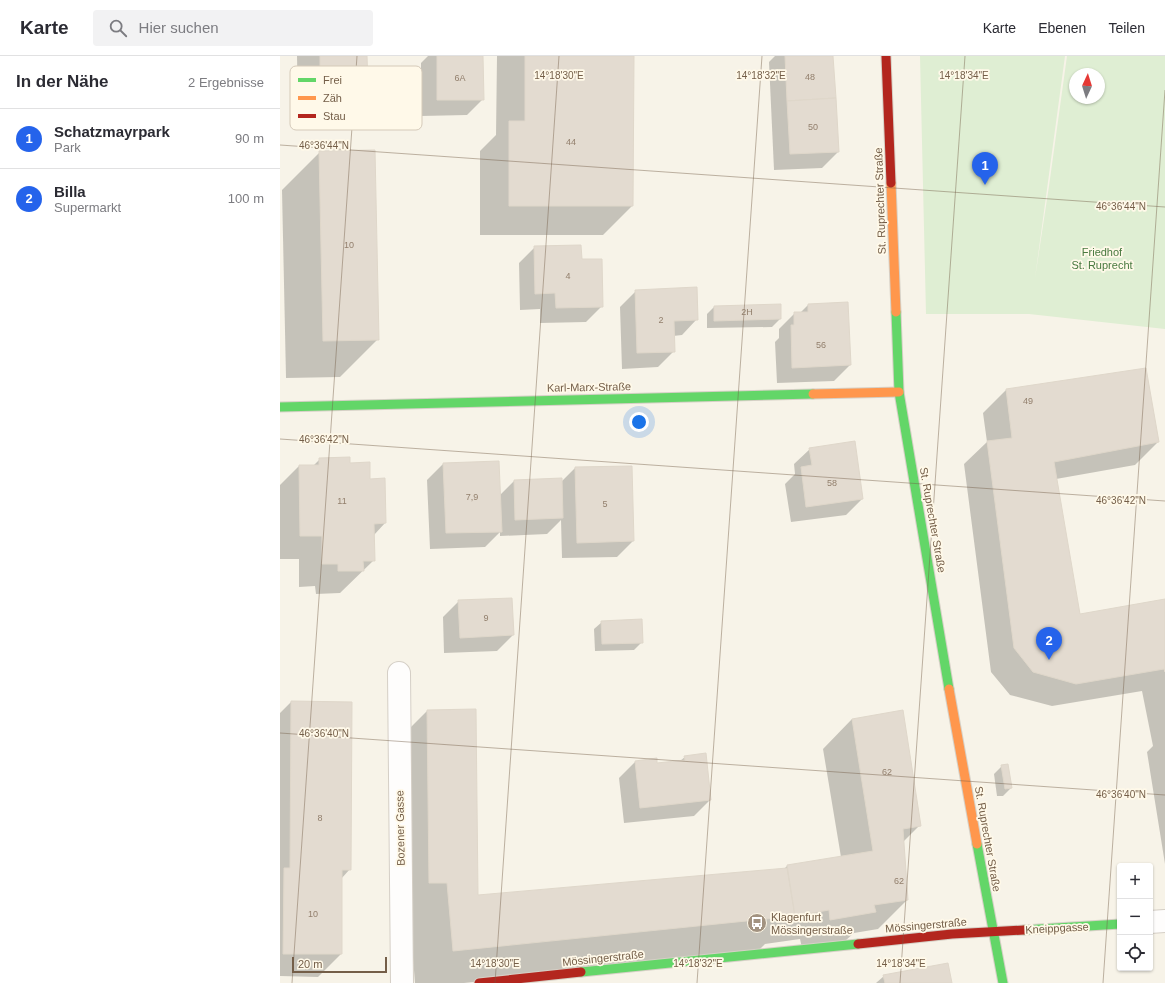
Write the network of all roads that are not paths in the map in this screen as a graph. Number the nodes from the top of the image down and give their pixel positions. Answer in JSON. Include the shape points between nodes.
{"nodes":[{"id":1,"x":886,"y":56,"type":"edge"},
{"id":2,"x":899,"y":392,"type":"junction"},
{"id":3,"x":280,"y":407,"type":"edge"},
{"id":4,"x":399,"y":673,"type":"dead end"},
{"id":5,"x":1165,"y":921,"type":"edge"},
{"id":6,"x":1153,"y":922,"type":"edge"},
{"id":7,"x":1117,"y":924,"type":"edge"},
{"id":8,"x":993,"y":932,"type":"junction"},
{"id":9,"x":402,"y":983,"type":"edge"},
{"id":10,"x":479,"y":983,"type":"edge"},
{"id":11,"x":1003,"y":983,"type":"edge"}],
"edges":[{"from":1,"to":2,"type":"street","name":"St. Ruprechter Straße"},
{"from":2,"to":3,"type":"street","name":"Karl-Marx-Straße"},
{"from":2,"to":8,"type":"street","name":"St. Ruprechter Straße"},
{"from":4,"to":9,"type":"street","name":"Bozener Gasse"},
{"from":5,"to":6,"type":"street"},
{"from":7,"to":8,"type":"street","name":"Kneippgasse"},
{"from":8,"to":10,"type":"street","name":"Mössingerstraße","via":[[952,934]]},
{"from":8,"to":11,"type":"street","name":"St. Ruprechter Straße"}]}
